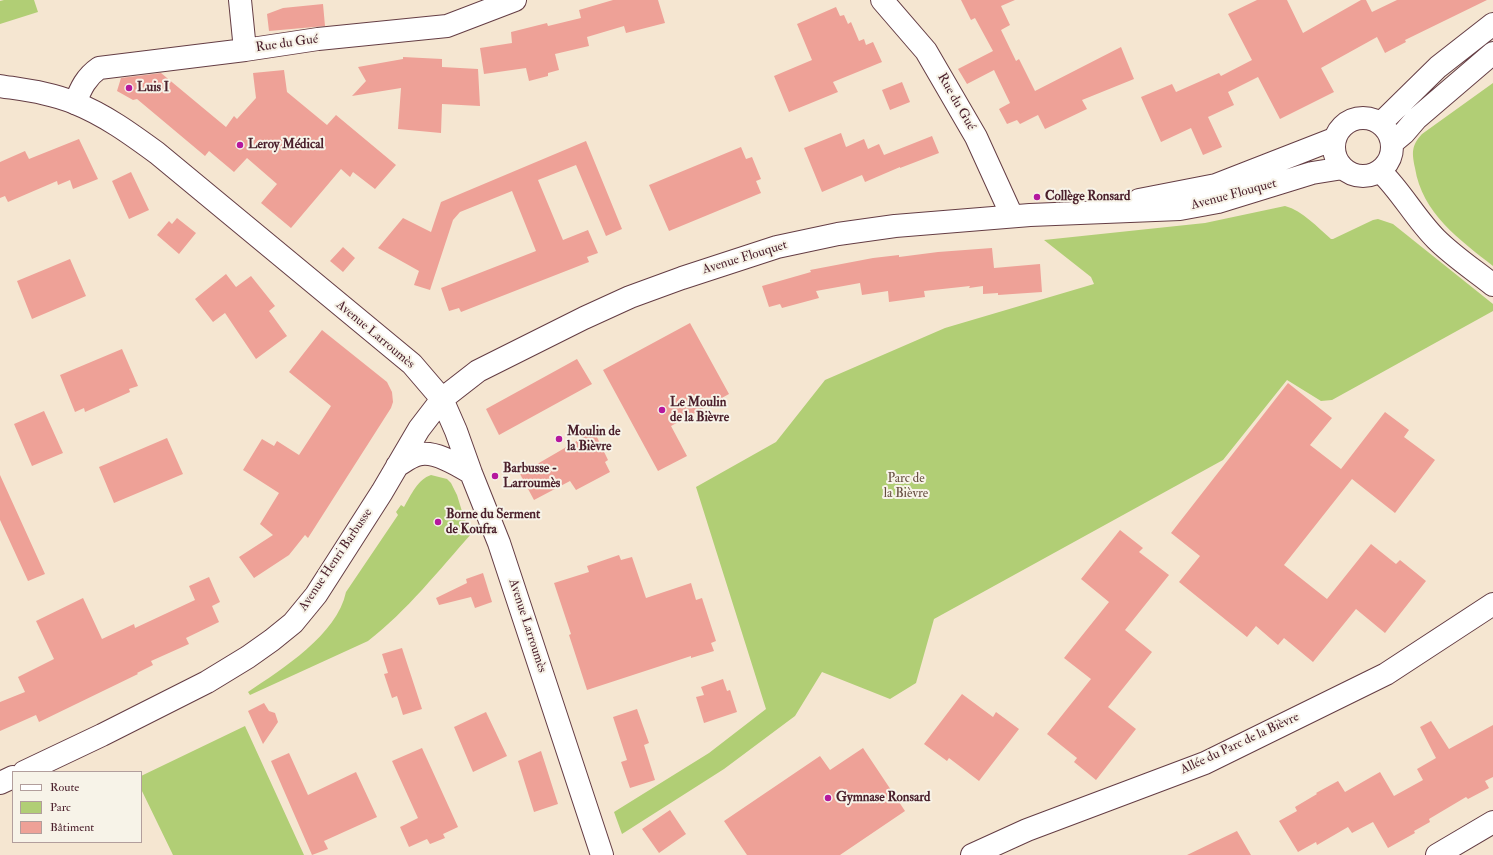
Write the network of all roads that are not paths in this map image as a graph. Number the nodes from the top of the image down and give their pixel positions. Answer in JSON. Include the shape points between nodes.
{"nodes":[{"id":1,"x":240,"y":0,"type":"edge"},
{"id":2,"x":514,"y":0,"type":"edge"},
{"id":3,"x":882,"y":0,"type":"edge"},
{"id":4,"x":1493,"y":24,"type":"edge"},
{"id":5,"x":246,"y":50,"type":"junction"},
{"id":6,"x":1493,"y":53,"type":"edge"},
{"id":7,"x":0,"y":86,"type":"edge"},
{"id":8,"x":75,"y":102,"type":"junction"},
{"id":9,"x":1381,"y":123,"type":"junction"},
{"id":10,"x":1334,"y":139,"type":"junction"},
{"id":11,"x":1392,"y":143,"type":"junction"},
{"id":12,"x":1343,"y":168,"type":"junction"},
{"id":13,"x":1380,"y":171,"type":"junction"},
{"id":14,"x":1076,"y":212,"type":"junction"},
{"id":15,"x":1012,"y":216,"type":"junction"},
{"id":16,"x":1493,"y":285,"type":"edge"},
{"id":17,"x":442,"y":399,"type":"junction"},
{"id":18,"x":398,"y":466,"type":"junction"},
{"id":19,"x":471,"y":473,"type":"junction"},
{"id":20,"x":1493,"y":604,"type":"edge"},
{"id":21,"x":26,"y":771,"type":"edge"},
{"id":22,"x":12,"y":777,"type":"edge"},
{"id":23,"x":0,"y":783,"type":"edge"},
{"id":24,"x":1493,"y":822,"type":"edge"},
{"id":25,"x":602,"y":855,"type":"edge"},
{"id":26,"x":972,"y":855,"type":"edge"},
{"id":27,"x":1437,"y":855,"type":"edge"}],
"edges":[{"from":1,"to":5,"type":"main road"},
{"from":2,"to":5,"type":"main road","name":"Rue du Gué","via":[[447,26]]},
{"from":3,"to":15,"type":"main road","name":"Rue du Gué","via":[[926,51],[976,137]]},
{"from":4,"to":9,"type":"main road","via":[[1438,67]]},
{"from":5,"to":8,"type":"main road","name":"Rue du Gué","via":[[99,68],[85,81]]},
{"from":6,"to":11,"type":"main road"},
{"from":7,"to":8,"type":"main road","name":"Avenue Larroumès"},
{"from":8,"to":17,"type":"main road","name":"Avenue Larroumès","via":[[119,126],[157,153],[412,364]]},
{"from":9,"to":10,"type":"main road","via":[[1366,117],[1357,118],[1343,125]]},
{"from":9,"to":11,"type":"main road"},
{"from":10,"to":12,"type":"main road","via":[[1335,155]]},
{"from":10,"to":14,"type":"main road","name":"Avenue Flouquet","via":[[1216,185]]},
{"from":11,"to":13,"type":"main road","via":[[1390,159]]},
{"from":12,"to":13,"type":"main road","via":[[1363,176]]},
{"from":12,"to":14,"type":"main road","name":"Avenue Flouquet","via":[[1312,173],[1218,202],[1180,209]]},
{"from":13,"to":16,"type":"main road","via":[[1436,239]]},
{"from":14,"to":15,"type":"main road","name":"Avenue Flouquet"},
{"from":15,"to":17,"type":"main road","name":"Avenue Flouquet","via":[[895,226],[838,234],[777,247],[630,297],[478,371]]},
{"from":17,"to":18,"type":"main road","name":"Avenue Henri Barbusse","via":[[419,429]]},
{"from":17,"to":19,"type":"main road","name":"Avenue Larroumès"},
{"from":18,"to":19,"type":"main road","via":[[418,454],[423,454],[450,459]]},
{"from":18,"to":21,"type":"main road","name":"Avenue Henri Barbusse","via":[[316,595],[293,623],[248,657],[207,682]]},
{"from":19,"to":25,"type":"main road","name":"Avenue Larroumès","via":[[499,543]]},
{"from":20,"to":26,"type":"main road","name":"Allée du Parc de la Bièvre","via":[[1386,674],[1205,763],[1027,830]]},
{"from":22,"to":23,"type":"main road"},
{"from":24,"to":27,"type":"main road"}]}
